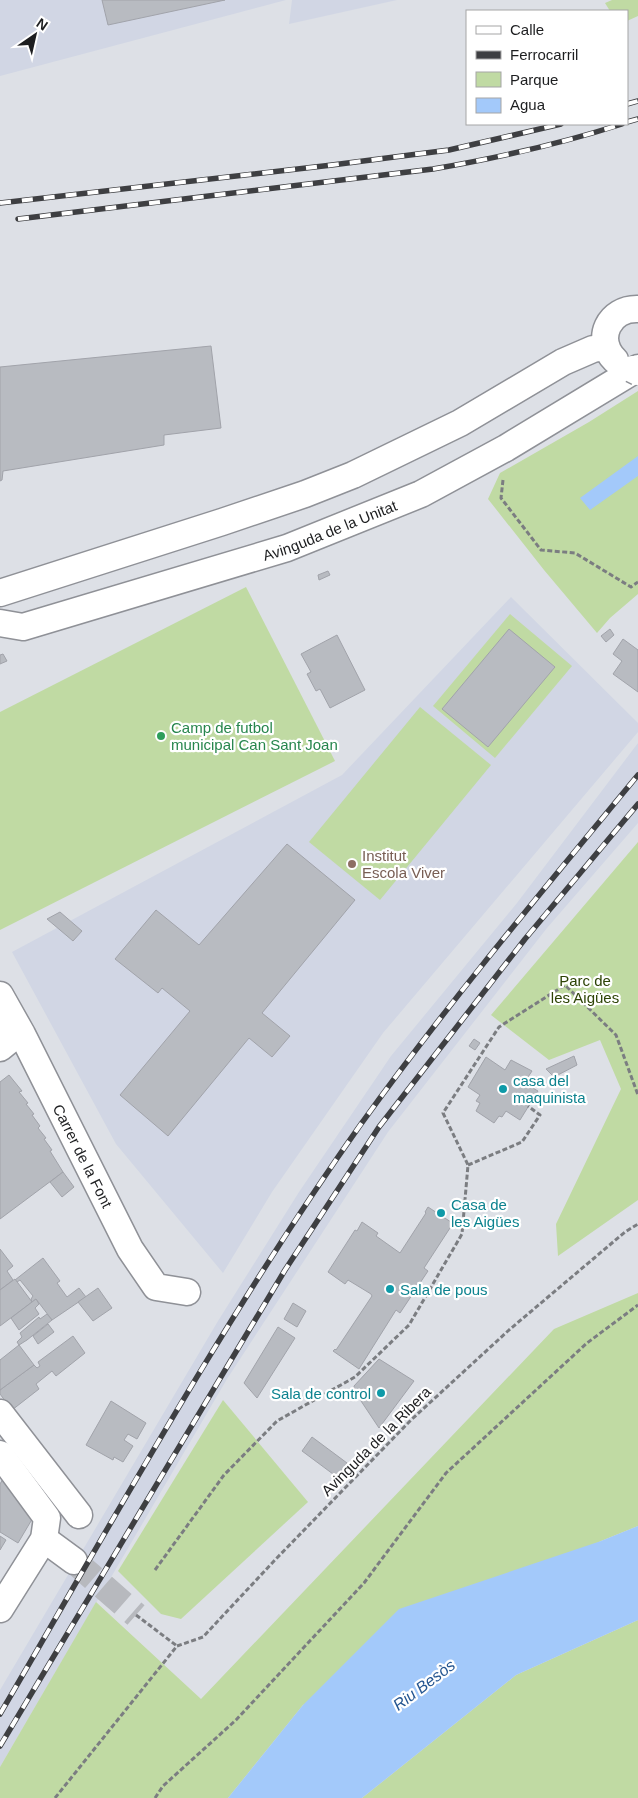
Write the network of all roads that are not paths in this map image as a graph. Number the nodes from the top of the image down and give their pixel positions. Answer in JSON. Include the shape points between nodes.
{"nodes":[{"id":1,"x":638,"y":309,"type":"edge"},
{"id":2,"x":606,"y":347,"type":"junction"},
{"id":3,"x":636,"y":369,"type":"edge"},
{"id":4,"x":0,"y":593,"type":"edge"},
{"id":5,"x":0,"y":623,"type":"edge"},
{"id":6,"x":0,"y":995,"type":"edge"},
{"id":7,"x":0,"y":1009,"type":"edge"},
{"id":8,"x":22,"y":1034,"type":"junction"},
{"id":9,"x":0,"y":1048,"type":"edge"},
{"id":10,"x":0,"y":1053,"type":"edge"},
{"id":11,"x":187,"y":1292,"type":"dead end"},
{"id":12,"x":0,"y":1413,"type":"edge"},
{"id":13,"x":0,"y":1454,"type":"edge"},
{"id":14,"x":79,"y":1515,"type":"dead end"},
{"id":15,"x":45,"y":1528,"type":"junction"},
{"id":16,"x":74,"y":1561,"type":"tunnel mouth"},
{"id":17,"x":0,"y":1609,"type":"edge"}],
"edges":[{"from":1,"to":2,"type":"street","via":[[621,312],[613,318],[605,337]]},
{"from":2,"to":3,"type":"street","name":"Avinguda de la Unitat","via":[[620,364]]},
{"from":2,"to":4,"type":"street","via":[[576,355],[460,423],[305,494]]},
{"from":3,"to":5,"type":"street","name":"Avinguda de la Unitat","via":[[506,448],[421,494],[296,544],[23,627]]},
{"from":6,"to":8,"type":"street","name":"Carrer de la Font"},
{"from":7,"to":9,"type":"street","via":[[16,1035]]},
{"from":8,"to":10,"type":"street"},
{"from":8,"to":11,"type":"street","name":"Carrer de la Font","via":[[130,1249],[156,1287]]},
{"from":12,"to":14,"type":"street"},
{"from":13,"to":15,"type":"street"},
{"from":15,"to":16,"type":"street"},
{"from":15,"to":17,"type":"street"}]}
